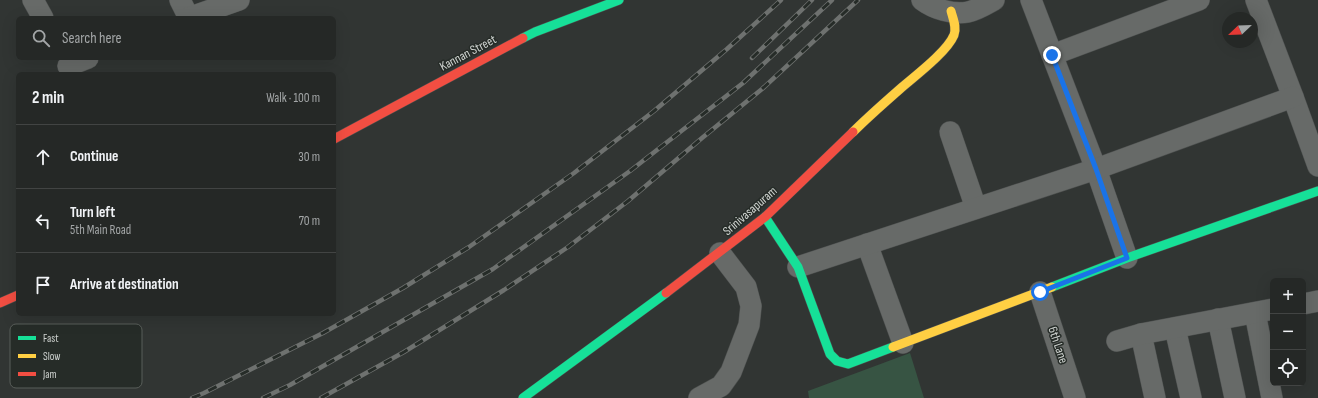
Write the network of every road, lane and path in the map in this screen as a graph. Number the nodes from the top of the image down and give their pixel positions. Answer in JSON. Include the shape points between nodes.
{"nodes":[{"id":1,"x":33,"y":0,"type":"edge"},
{"id":2,"x":180,"y":0,"type":"edge"},
{"id":3,"x":239,"y":0,"type":"edge"},
{"id":4,"x":619,"y":0,"type":"edge"},
{"id":5,"x":922,"y":0,"type":"edge"},
{"id":6,"x":994,"y":0,"type":"edge"},
{"id":7,"x":1031,"y":0,"type":"edge"},
{"id":8,"x":1199,"y":0,"type":"edge"},
{"id":9,"x":1256,"y":0,"type":"edge"},
{"id":10,"x":951,"y":11,"type":"junction"},
{"id":11,"x":42,"y":16,"type":"edge"},
{"id":12,"x":187,"y":16,"type":"edge"},
{"id":13,"x":194,"y":16,"type":"edge"},
{"id":14,"x":1052,"y":55,"type":"junction"},
{"id":15,"x":83,"y":60,"type":"edge"},
{"id":16,"x":68,"y":66,"type":"edge"},
{"id":17,"x":1293,"y":97,"type":"junction"},
{"id":18,"x":950,"y":132,"type":"dead end"},
{"id":19,"x":336,"y":138,"type":"edge"},
{"id":20,"x":1318,"y":166,"type":"edge"},
{"id":21,"x":1096,"y":169,"type":"junction"},
{"id":22,"x":1318,"y":191,"type":"edge"},
{"id":23,"x":976,"y":208,"type":"junction"},
{"id":24,"x":765,"y":217,"type":"junction"},
{"id":25,"x":867,"y":244,"type":"junction"},
{"id":26,"x":720,"y":253,"type":"junction"},
{"id":27,"x":1127,"y":258,"type":"junction"},
{"id":28,"x":798,"y":268,"type":"junction"},
{"id":29,"x":1040,"y":292,"type":"junction"},
{"id":30,"x":16,"y":296,"type":"edge"},
{"id":31,"x":1318,"y":301,"type":"edge"},
{"id":32,"x":0,"y":303,"type":"edge"},
{"id":33,"x":1306,"y":303,"type":"edge"},
{"id":34,"x":1264,"y":311,"type":"edge"},
{"id":35,"x":1218,"y":319,"type":"junction"},
{"id":36,"x":1175,"y":328,"type":"junction"},
{"id":37,"x":1141,"y":334,"type":"junction"},
{"id":38,"x":1117,"y":341,"type":"dead end"},
{"id":39,"x":903,"y":343,"type":"junction"},
{"id":40,"x":522,"y":398,"type":"edge"},
{"id":41,"x":699,"y":398,"type":"edge"},
{"id":42,"x":1075,"y":398,"type":"edge"},
{"id":43,"x":1155,"y":398,"type":"edge"},
{"id":44,"x":1191,"y":398,"type":"edge"},
{"id":45,"x":1235,"y":398,"type":"edge"},
{"id":46,"x":1272,"y":398,"type":"edge"}],
"edges":[{"from":1,"to":11,"type":"street"},
{"from":2,"to":12,"type":"street"},
{"from":3,"to":13,"type":"street"},
{"from":4,"to":19,"type":"street","name":"Kannan Street","via":[[536,32]]},
{"from":5,"to":10,"type":"street","via":[[937,8]]},
{"from":6,"to":10,"type":"street","via":[[968,12]]},
{"from":7,"to":14,"type":"street"},
{"from":8,"to":14,"type":"street"},
{"from":9,"to":17,"type":"street"},
{"from":10,"to":24,"type":"street","name":"Srinivasapuram","via":[[955,25],[954,34],[933,61],[872,113]]},
{"from":14,"to":21,"type":"street"},
{"from":15,"to":16,"type":"street"},
{"from":17,"to":20,"type":"street"},
{"from":17,"to":21,"type":"street"},
{"from":18,"to":23,"type":"street"},
{"from":21,"to":23,"type":"street"},
{"from":21,"to":27,"type":"street"},
{"from":22,"to":27,"type":"street"},
{"from":23,"to":25,"type":"street"},
{"from":24,"to":26,"type":"street","name":"Srinivasapuram"},
{"from":24,"to":28,"type":"street"},
{"from":25,"to":28,"type":"street"},
{"from":25,"to":39,"type":"street"},
{"from":26,"to":40,"type":"street","name":"Srinivasapuram"},
{"from":26,"to":41,"type":"street","via":[[746,287],[751,306],[749,325],[731,372],[721,386]]},
{"from":27,"to":29,"type":"street"},
{"from":28,"to":39,"type":"street","via":[[830,354],[837,361],[848,364]]},
{"from":29,"to":39,"type":"street"},
{"from":29,"to":42,"type":"street","name":"6th Lane"},
{"from":30,"to":32,"type":"street"},
{"from":31,"to":33,"type":"street"},
{"from":34,"to":35,"type":"street"},
{"from":34,"to":46,"type":"street"},
{"from":35,"to":36,"type":"street"},
{"from":35,"to":45,"type":"street"},
{"from":36,"to":37,"type":"street"},
{"from":36,"to":44,"type":"street"},
{"from":37,"to":38,"type":"street"},
{"from":37,"to":43,"type":"street"}]}
